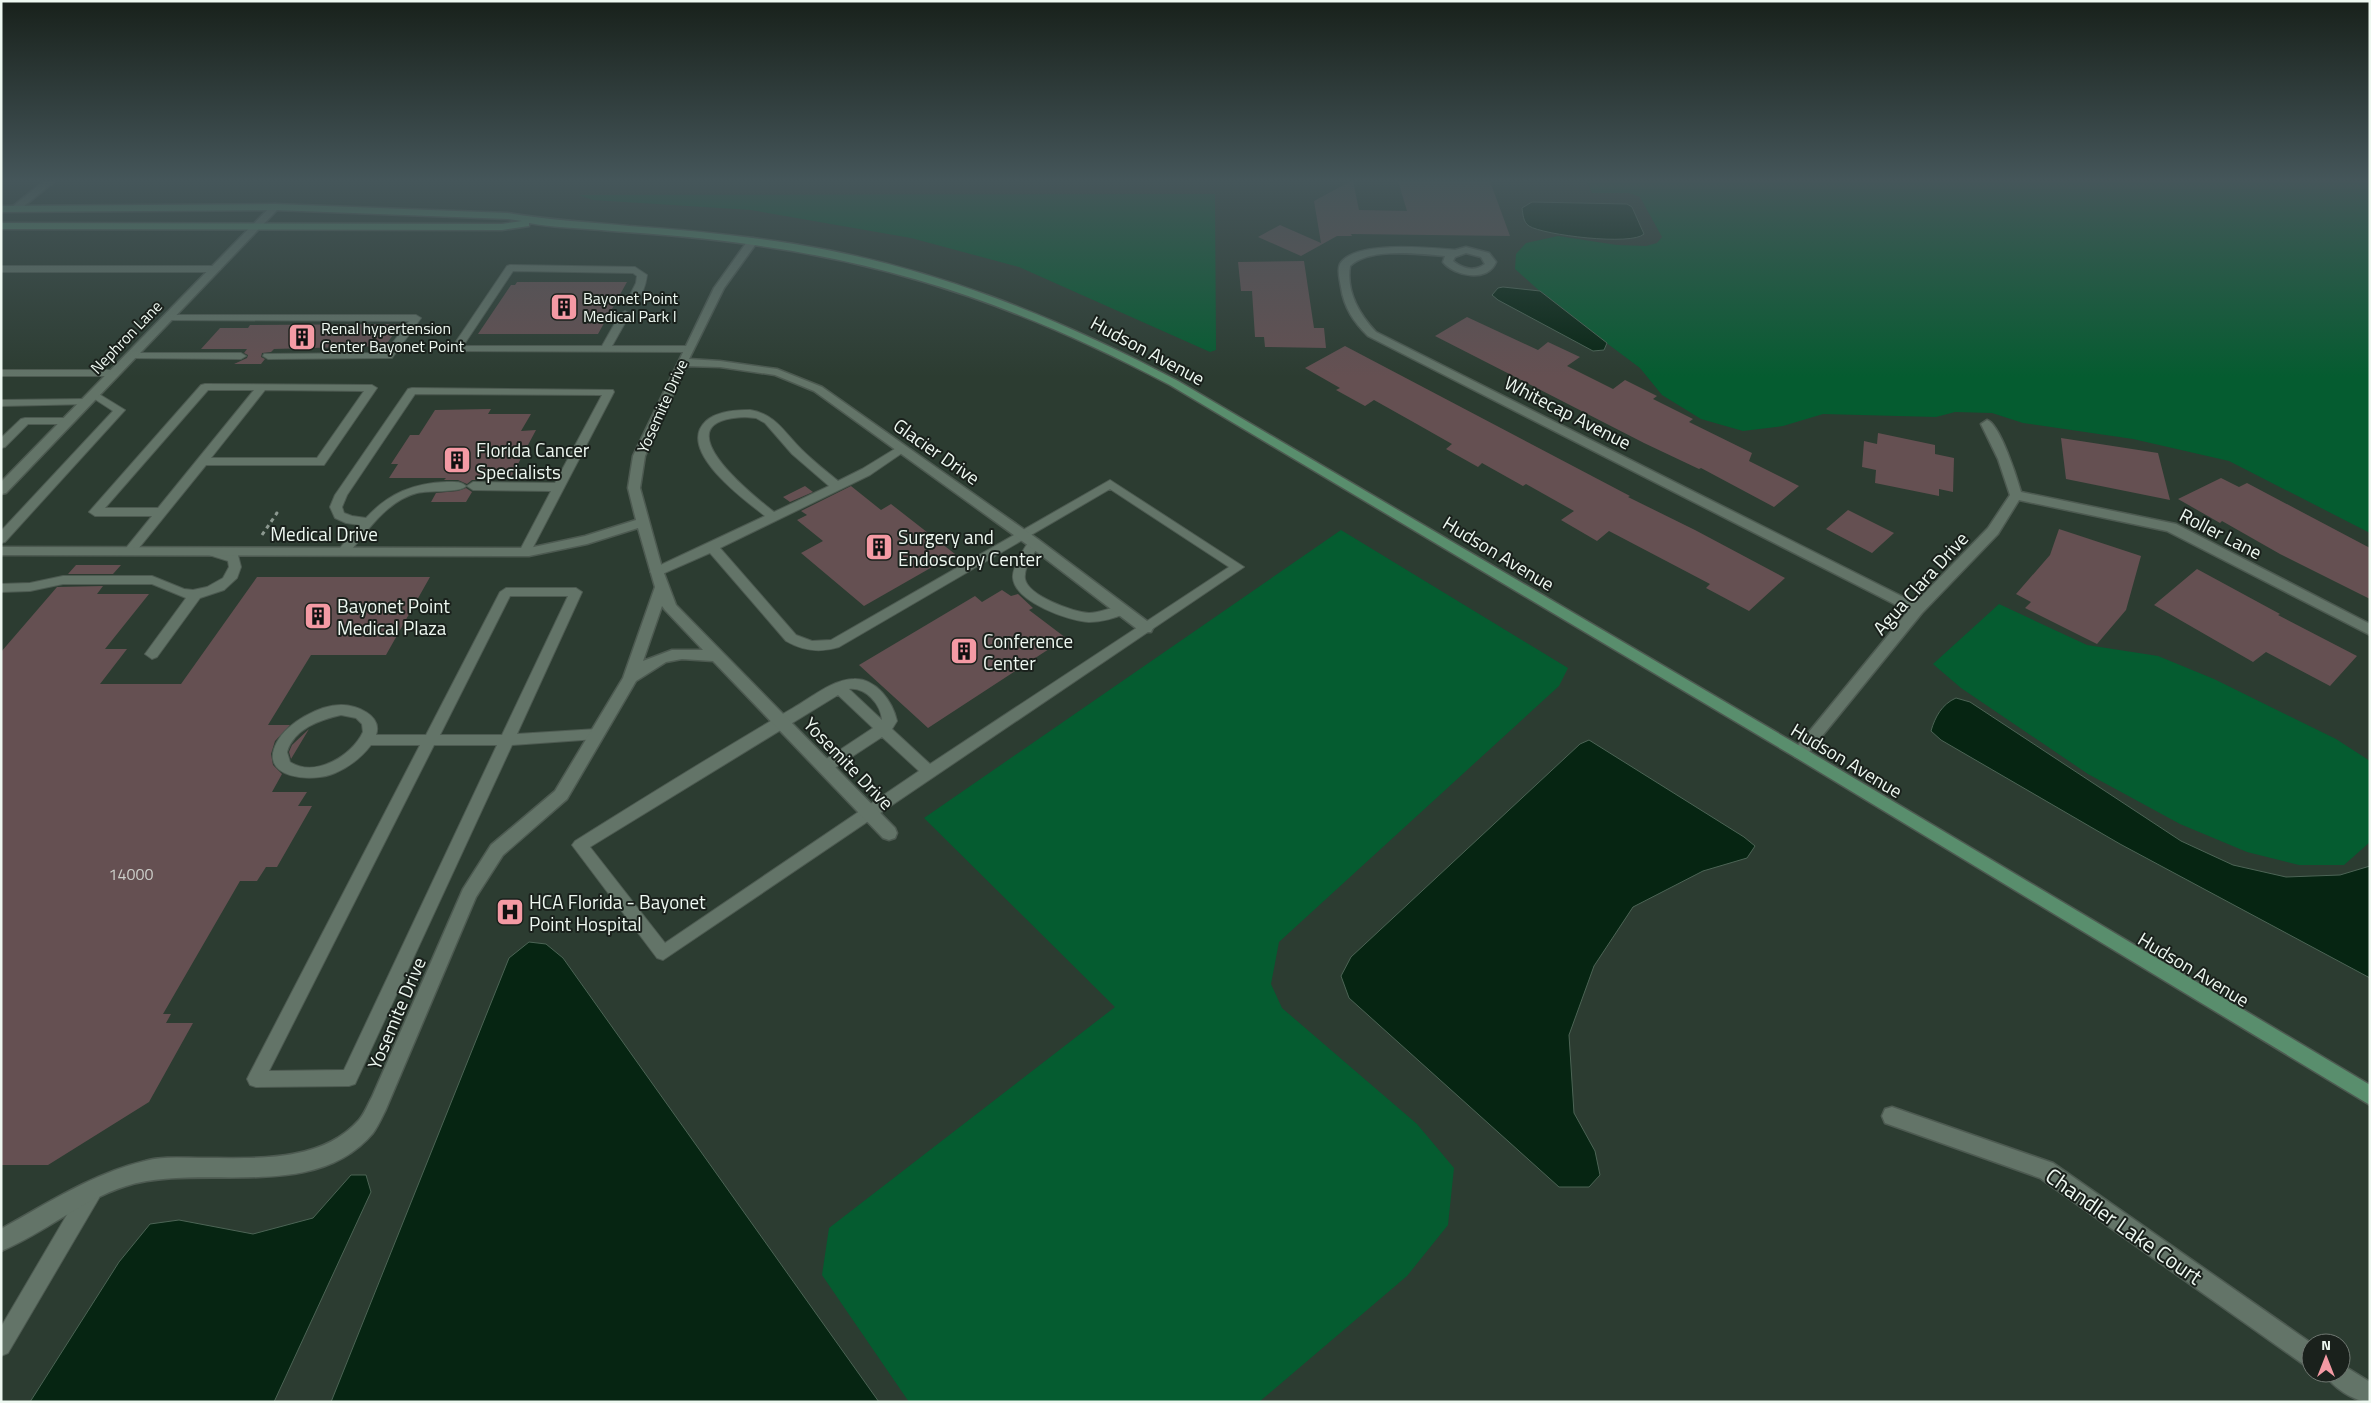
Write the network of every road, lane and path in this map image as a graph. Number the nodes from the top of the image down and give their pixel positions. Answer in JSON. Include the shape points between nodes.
{"nodes":[{"id":1,"x":237,"y":246,"type":"edge"},
{"id":2,"x":749,"y":246,"type":"edge"},
{"id":3,"x":783,"y":246,"type":"edge"},
{"id":4,"x":1454,"y":252,"type":"dead end"},
{"id":5,"x":1,"y":268,"type":"edge"},
{"id":6,"x":216,"y":268,"type":"junction"},
{"id":7,"x":632,"y":301,"type":"dead end"},
{"id":8,"x":625,"y":314,"type":"dead end"},
{"id":9,"x":168,"y":318,"type":"junction"},
{"id":10,"x":605,"y":349,"type":"junction"},
{"id":11,"x":685,"y":355,"type":"junction"},
{"id":12,"x":131,"y":356,"type":"junction"},
{"id":13,"x":241,"y":356,"type":"dead end"},
{"id":14,"x":268,"y":356,"type":"dead end"},
{"id":15,"x":1,"y":373,"type":"edge"},
{"id":16,"x":115,"y":373,"type":"junction"},
{"id":17,"x":262,"y":387,"type":"junction"},
{"id":18,"x":90,"y":398,"type":"junction"},
{"id":19,"x":1,"y":402,"type":"edge"},
{"id":20,"x":68,"y":421,"type":"junction"},
{"id":21,"x":1987,"y":424,"type":"dead end"},
{"id":22,"x":1,"y":445,"type":"edge"},
{"id":23,"x":902,"y":449,"type":"junction"},
{"id":24,"x":202,"y":461,"type":"junction"},
{"id":25,"x":460,"y":486,"type":"dead end"},
{"id":26,"x":474,"y":486,"type":"dead end"},
{"id":27,"x":837,"y":487,"type":"junction"},
{"id":28,"x":559,"y":488,"type":"junction"},
{"id":29,"x":1,"y":490,"type":"edge"},
{"id":30,"x":2016,"y":495,"type":"junction"},
{"id":31,"x":161,"y":512,"type":"junction"},
{"id":32,"x":273,"y":514,"type":"dead end"},
{"id":33,"x":773,"y":517,"type":"junction"},
{"id":34,"x":369,"y":522,"type":"junction"},
{"id":35,"x":642,"y":522,"type":"junction"},
{"id":36,"x":261,"y":536,"type":"dead end"},
{"id":37,"x":1029,"y":539,"type":"junction"},
{"id":38,"x":712,"y":546,"type":"junction"},
{"id":39,"x":1,"y":548,"type":"edge"},
{"id":40,"x":130,"y":551,"type":"junction"},
{"id":41,"x":213,"y":552,"type":"junction"},
{"id":42,"x":343,"y":552,"type":"junction"},
{"id":43,"x":525,"y":552,"type":"junction"},
{"id":44,"x":659,"y":579,"type":"junction"},
{"id":45,"x":1,"y":588,"type":"edge"},
{"id":46,"x":196,"y":594,"type":"junction"},
{"id":47,"x":1122,"y":610,"type":"junction"},
{"id":48,"x":1917,"y":610,"type":"junction"},
{"id":49,"x":1146,"y":628,"type":"junction"},
{"id":50,"x":2370,"y":630,"type":"edge"},
{"id":51,"x":152,"y":654,"type":"dead end"},
{"id":52,"x":719,"y":656,"type":"junction"},
{"id":53,"x":630,"y":678,"type":"junction"},
{"id":54,"x":839,"y":688,"type":"junction"},
{"id":55,"x":782,"y":720,"type":"junction"},
{"id":56,"x":883,"y":729,"type":"junction"},
{"id":57,"x":598,"y":734,"type":"junction"},
{"id":58,"x":368,"y":740,"type":"junction"},
{"id":59,"x":430,"y":740,"type":"junction"},
{"id":60,"x":506,"y":740,"type":"junction"},
{"id":61,"x":1800,"y":753,"type":"junction"},
{"id":62,"x":826,"y":766,"type":"junction"},
{"id":63,"x":929,"y":772,"type":"junction"},
{"id":64,"x":869,"y":812,"type":"junction"},
{"id":65,"x":889,"y":833,"type":"dead end"},
{"id":66,"x":2370,"y":1096,"type":"edge"},
{"id":67,"x":1892,"y":1116,"type":"dead end"},
{"id":68,"x":92,"y":1190,"type":"junction"},
{"id":69,"x":7,"y":1234,"type":"edge"},
{"id":70,"x":1,"y":1346,"type":"edge"},
{"id":71,"x":2301,"y":1349,"type":"edge"},
{"id":72,"x":2351,"y":1383,"type":"edge"},
{"id":73,"x":2370,"y":1396,"type":"edge"}],
"edges":[{"from":1,"to":6,"type":"street","name":"Nephron Lane"},
{"from":2,"to":11,"type":"street","name":"Yosemite Drive","via":[[719,288]]},
{"from":3,"to":61,"type":"street","name":"Hudson Avenue","via":[[877,264],[946,284],[1044,318],[1115,351]]},
{"from":4,"to":48,"type":"street","name":"Whitecap Avenue","via":[[1384,252],[1356,256],[1347,263],[1344,272],[1348,300],[1355,317],[1372,334]]},
{"from":5,"to":6,"type":"lane"},
{"from":6,"to":9,"type":"street","name":"Nephron Lane"},
{"from":7,"to":10,"type":"lane","via":[[642,275],[635,270],[510,268],[456,348]]},
{"from":8,"to":10,"type":"lane"},
{"from":9,"to":12,"type":"street","name":"Nephron Lane"},
{"from":9,"to":14,"type":"lane","via":[[416,318],[388,356]]},
{"from":10,"to":11,"type":"lane"},
{"from":11,"to":23,"type":"street","name":"Glacier Drive","via":[[777,372],[818,390]]},
{"from":11,"to":35,"type":"street","name":"Yosemite Drive","via":[[639,456],[634,488]]},
{"from":12,"to":13,"type":"lane"},
{"from":12,"to":16,"type":"street","name":"Nephron Lane"},
{"from":15,"to":16,"type":"lane"},
{"from":16,"to":18,"type":"street","name":"Nephron Lane"},
{"from":17,"to":24,"type":"lane"},
{"from":17,"to":24,"type":"lane","via":[[372,388],[320,462]]},
{"from":17,"to":31,"type":"lane","via":[[205,387],[95,512]]},
{"from":18,"to":19,"type":"lane"},
{"from":18,"to":20,"type":"street","name":"Nephron Lane"},
{"from":18,"to":39,"type":"lane","via":[[120,410]]},
{"from":20,"to":22,"type":"lane","via":[[25,421]]},
{"from":20,"to":29,"type":"street","name":"Nephron Lane"},
{"from":21,"to":30,"type":"street","via":[[2004,459]]},
{"from":23,"to":27,"type":"lane"},
{"from":23,"to":37,"type":"street","name":"Glacier Drive"},
{"from":24,"to":31,"type":"lane"},
{"from":25,"to":34,"type":"lane","via":[[425,486],[401,494],[380,509]]},
{"from":26,"to":28,"type":"lane"},
{"from":27,"to":33,"type":"lane"},
{"from":27,"to":33,"type":"lane","via":[[792,447],[766,418],[740,413],[711,422],[704,432],[708,456],[725,476]]},
{"from":28,"to":34,"type":"lane","via":[[609,392],[412,391],[336,507],[339,515]]},
{"from":28,"to":43,"type":"lane"},
{"from":30,"to":48,"type":"street","name":"Agua Clara Drive","via":[[1993,531]]},
{"from":30,"to":50,"type":"street","name":"Roller Lane","via":[[2171,527]]},
{"from":31,"to":40,"type":"lane"},
{"from":32,"to":36,"type":"path","via":[[277,513]]},
{"from":33,"to":38,"type":"lane"},
{"from":34,"to":42,"type":"lane"},
{"from":35,"to":43,"type":"street","name":"Medical Drive","via":[[588,540]]},
{"from":35,"to":44,"type":"street","name":"Yosemite Drive"},
{"from":37,"to":38,"type":"lane","via":[[834,644],[816,647],[804,646],[791,638]]},
{"from":37,"to":47,"type":"street","name":"Glacier Drive"},
{"from":37,"to":47,"type":"lane","via":[[1019,575],[1025,589],[1061,612],[1094,616]]},
{"from":37,"to":49,"type":"lane","via":[[1110,484],[1238,567]]},
{"from":38,"to":44,"type":"lane"},
{"from":39,"to":40,"type":"street","name":"Medical Drive"},
{"from":40,"to":41,"type":"street","name":"Medical Drive"},
{"from":41,"to":42,"type":"street","name":"Medical Drive"},
{"from":41,"to":46,"type":"lane","via":[[234,558],[235,572],[219,587]]},
{"from":42,"to":43,"type":"street","name":"Medical Drive"},
{"from":44,"to":52,"type":"street","name":"Yosemite Drive","via":[[670,607]]},
{"from":44,"to":53,"type":"street","name":"Yosemite Drive"},
{"from":45,"to":46,"type":"lane","via":[[30,587],[63,580],[152,580],[161,581],[184,594]]},
{"from":46,"to":51,"type":"lane"},
{"from":47,"to":49,"type":"street","name":"Glacier Drive"},
{"from":48,"to":61,"type":"street","name":"Agua Clara Drive"},
{"from":49,"to":63,"type":"lane"},
{"from":52,"to":53,"type":"street","via":[[684,653],[656,658]]},
{"from":52,"to":55,"type":"street","name":"Yosemite Drive"},
{"from":53,"to":57,"type":"street","name":"Yosemite Drive"},
{"from":54,"to":55,"type":"lane"},
{"from":54,"to":56,"type":"lane"},
{"from":54,"to":56,"type":"lane","via":[[864,685],[889,712],[890,721]]},
{"from":55,"to":62,"type":"street","name":"Yosemite Drive"},
{"from":55,"to":64,"type":"lane","via":[[580,845],[663,953]]},
{"from":56,"to":62,"type":"lane"},
{"from":56,"to":63,"type":"lane"},
{"from":57,"to":60,"type":"lane"},
{"from":57,"to":68,"type":"street","name":"Yosemite Drive","via":[[561,795],[497,850],[481,873],[379,1103],[365,1126],[343,1145],[312,1160],[284,1165],[157,1168],[124,1176]]},
{"from":58,"to":58,"type":"lane","via":[[371,731],[363,715],[341,710],[326,713],[297,727],[280,748],[280,758],[284,766],[293,772],[320,772],[349,760]]},
{"from":58,"to":59,"type":"lane"},
{"from":59,"to":60,"type":"lane"},
{"from":59,"to":60,"type":"lane","via":[[506,592],[576,592]]},
{"from":59,"to":60,"type":"lane","via":[[256,1079],[349,1078]]},
{"from":61,"to":66,"type":"street","name":"Hudson Avenue"},
{"from":62,"to":64,"type":"street","name":"Yosemite Drive"},
{"from":63,"to":64,"type":"lane"},
{"from":64,"to":65,"type":"street","name":"Yosemite Drive"},
{"from":67,"to":71,"type":"street","name":"Chandler Lake Court","via":[[2046,1170]]},
{"from":68,"to":69,"type":"street","name":"Yosemite Drive"},
{"from":68,"to":70,"type":"lane"},
{"from":72,"to":73,"type":"street"}]}
